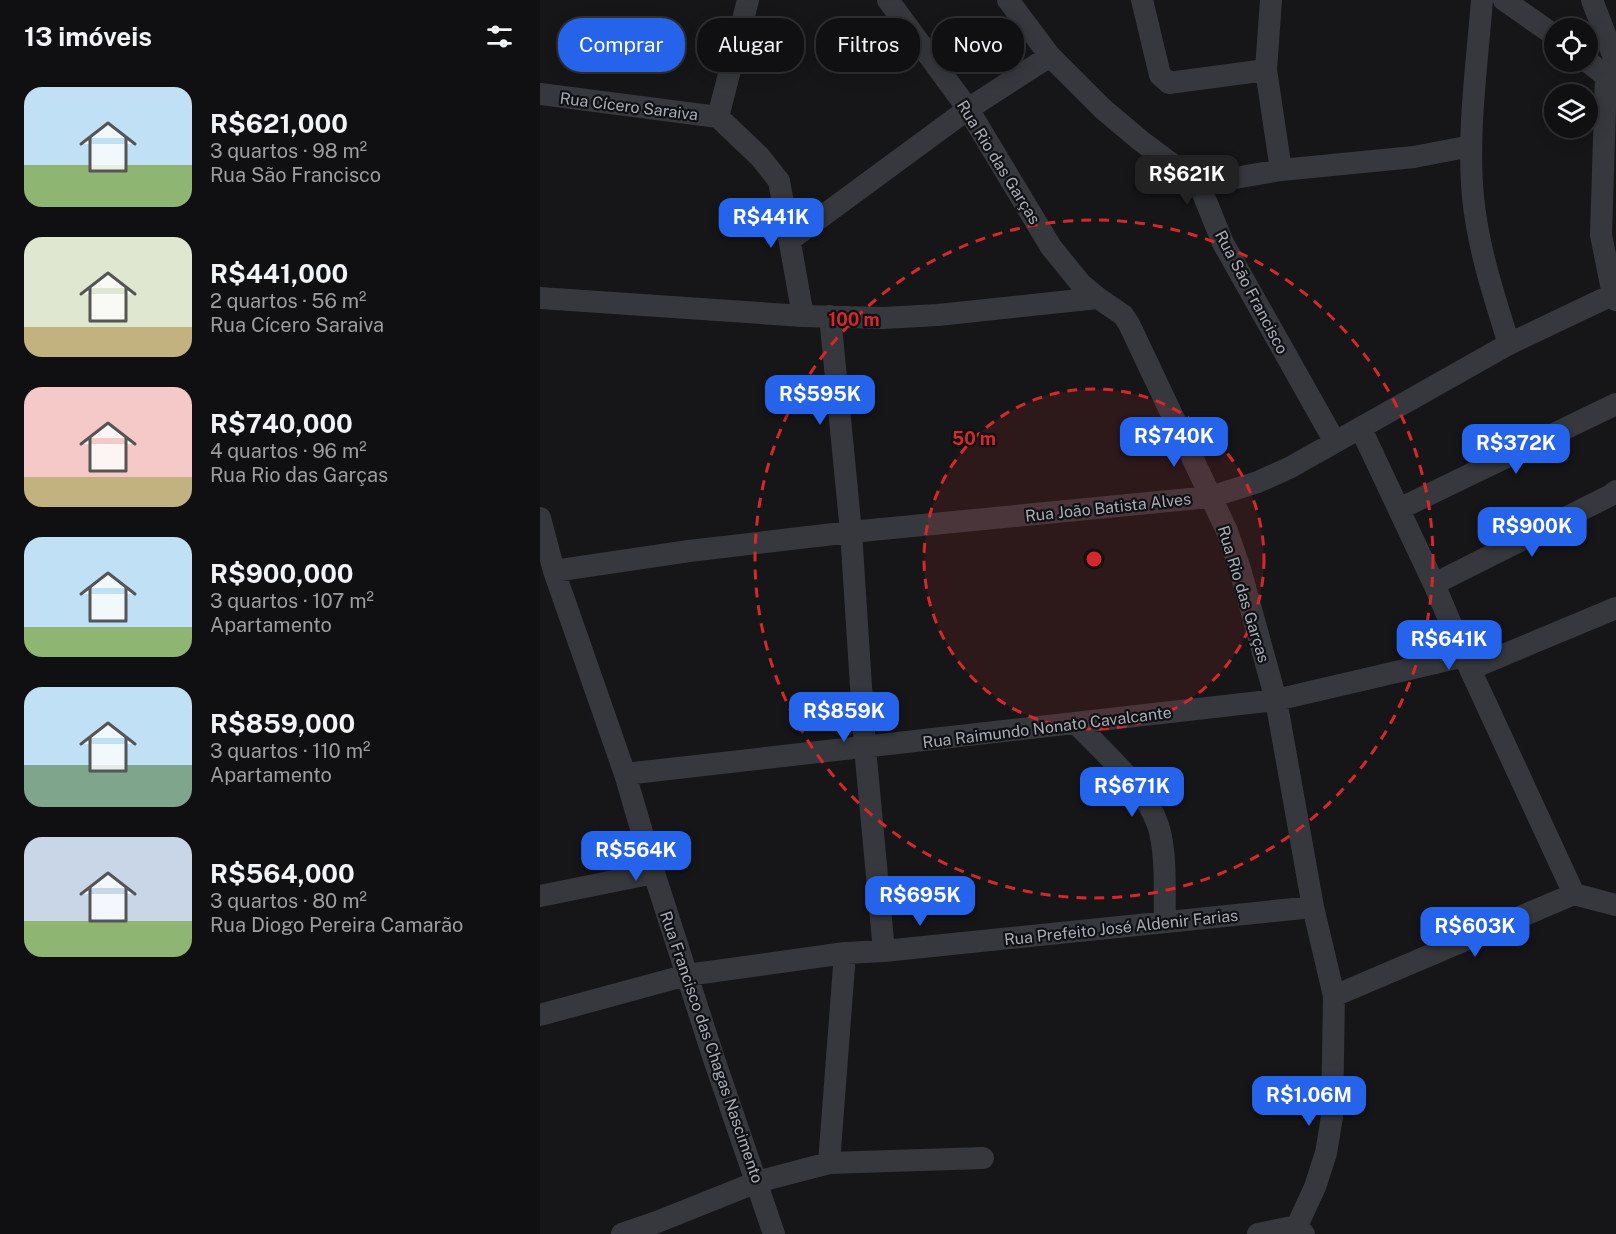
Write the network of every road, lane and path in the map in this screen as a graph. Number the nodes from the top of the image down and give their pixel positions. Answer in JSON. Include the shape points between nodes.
{"nodes":[{"id":1,"x":748,"y":0,"type":"edge"},
{"id":2,"x":888,"y":0,"type":"edge"},
{"id":3,"x":1008,"y":0,"type":"edge"},
{"id":4,"x":1142,"y":0,"type":"edge"},
{"id":5,"x":1271,"y":0,"type":"edge"},
{"id":6,"x":1482,"y":0,"type":"edge"},
{"id":7,"x":1504,"y":0,"type":"edge"},
{"id":8,"x":1592,"y":0,"type":"edge"},
{"id":9,"x":1544,"y":28,"type":"edge"},
{"id":10,"x":1050,"y":56,"type":"junction"},
{"id":11,"x":1598,"y":65,"type":"edge"},
{"id":12,"x":1266,"y":70,"type":"junction"},
{"id":13,"x":1613,"y":70,"type":"edge"},
{"id":14,"x":540,"y":94,"type":"edge"},
{"id":15,"x":968,"y":109,"type":"junction"},
{"id":16,"x":718,"y":117,"type":"junction"},
{"id":17,"x":1471,"y":146,"type":"junction"},
{"id":18,"x":1281,"y":170,"type":"junction"},
{"id":19,"x":1199,"y":184,"type":"junction"},
{"id":20,"x":790,"y":240,"type":"junction"},
{"id":21,"x":1615,"y":296,"type":"edge"},
{"id":22,"x":540,"y":298,"type":"edge"},
{"id":23,"x":1098,"y":298,"type":"junction"},
{"id":24,"x":803,"y":316,"type":"junction"},
{"id":25,"x":830,"y":316,"type":"junction"},
{"id":26,"x":1509,"y":344,"type":"junction"},
{"id":27,"x":1616,"y":404,"type":"edge"},
{"id":28,"x":1361,"y":429,"type":"junction"},
{"id":29,"x":1335,"y":442,"type":"junction"},
{"id":30,"x":1614,"y":493,"type":"edge"},
{"id":31,"x":1210,"y":497,"type":"junction"},
{"id":32,"x":1399,"y":509,"type":"junction"},
{"id":33,"x":540,"y":518,"type":"edge"},
{"id":34,"x":851,"y":532,"type":"junction"},
{"id":35,"x":554,"y":571,"type":"junction"},
{"id":36,"x":1434,"y":584,"type":"junction"},
{"id":37,"x":1616,"y":608,"type":"edge"},
{"id":38,"x":1468,"y":663,"type":"junction"},
{"id":39,"x":1276,"y":700,"type":"junction"},
{"id":40,"x":1076,"y":723,"type":"junction"},
{"id":41,"x":865,"y":748,"type":"junction"},
{"id":42,"x":626,"y":774,"type":"junction"},
{"id":43,"x":654,"y":873,"type":"junction"},
{"id":44,"x":1574,"y":894,"type":"junction"},
{"id":45,"x":540,"y":896,"type":"edge"},
{"id":46,"x":1616,"y":905,"type":"edge"},
{"id":47,"x":1313,"y":907,"type":"junction"},
{"id":48,"x":1165,"y":922,"type":"junction"},
{"id":49,"x":884,"y":951,"type":"junction"},
{"id":50,"x":845,"y":953,"type":"junction"},
{"id":51,"x":687,"y":975,"type":"junction"},
{"id":52,"x":1334,"y":996,"type":"junction"},
{"id":53,"x":540,"y":1015,"type":"edge"},
{"id":54,"x":983,"y":1158,"type":"dead end"},
{"id":55,"x":829,"y":1163,"type":"junction"},
{"id":56,"x":757,"y":1182,"type":"junction"},
{"id":57,"x":1301,"y":1230,"type":"edge"},
{"id":58,"x":622,"y":1234,"type":"edge"},
{"id":59,"x":774,"y":1234,"type":"edge"},
{"id":60,"x":1258,"y":1234,"type":"edge"}],
"edges":[{"from":1,"to":16,"type":"street"},
{"from":2,"to":15,"type":"street","name":"Rua Rio das Garças"},
{"from":3,"to":10,"type":"street"},
{"from":4,"to":12,"type":"street","via":[[1160,75],[1165,81]]},
{"from":5,"to":12,"type":"street"},
{"from":6,"to":17,"type":"street"},
{"from":7,"to":9,"type":"street"},
{"from":8,"to":13,"type":"street"},
{"from":10,"to":15,"type":"street"},
{"from":10,"to":19,"type":"street","via":[[1103,109]]},
{"from":11,"to":13,"type":"street"},
{"from":12,"to":18,"type":"street"},
{"from":13,"to":21,"type":"street","via":[[1601,235]]},
{"from":14,"to":16,"type":"street","name":"Rua Cícero Saraiva"},
{"from":15,"to":20,"type":"street"},
{"from":15,"to":23,"type":"street","name":"Rua Rio das Garças","via":[[1051,248]]},
{"from":16,"to":20,"type":"street","via":[[760,157],[778,181]]},
{"from":17,"to":18,"type":"street","via":[[1414,157]]},
{"from":17,"to":26,"type":"street","via":[[1481,250]]},
{"from":18,"to":19,"type":"street"},
{"from":19,"to":29,"type":"street","name":"Rua São Francisco","via":[[1223,243]]},
{"from":20,"to":24,"type":"street"},
{"from":21,"to":26,"type":"street","name":"Rua João Batista Alves"},
{"from":22,"to":24,"type":"street"},
{"from":23,"to":25,"type":"street","via":[[938,315]]},
{"from":23,"to":31,"type":"street","name":"Rua Rio das Garças","via":[[1129,324]]},
{"from":24,"to":25,"type":"street"},
{"from":25,"to":34,"type":"street"},
{"from":26,"to":28,"type":"street","name":"Rua João Batista Alves"},
{"from":27,"to":32,"type":"street"},
{"from":28,"to":29,"type":"street","name":"Rua João Batista Alves"},
{"from":28,"to":32,"type":"street"},
{"from":29,"to":31,"type":"street","name":"Rua João Batista Alves","via":[[1283,471]]},
{"from":30,"to":36,"type":"street"},
{"from":31,"to":34,"type":"street","name":"Rua João Batista Alves"},
{"from":31,"to":39,"type":"street","name":"Rua Rio das Garças","via":[[1240,569]]},
{"from":32,"to":36,"type":"street"},
{"from":33,"to":35,"type":"street","name":"Rua Francisco das Chagas Nascimento"},
{"from":34,"to":35,"type":"street","name":"Rua João Batista Alves"},
{"from":34,"to":41,"type":"street"},
{"from":35,"to":42,"type":"street","name":"Rua Francisco das Chagas Nascimento"},
{"from":36,"to":38,"type":"street"},
{"from":37,"to":38,"type":"street","name":"Rua Raimundo Nonato Cavalcante"},
{"from":38,"to":39,"type":"street","name":"Rua Raimundo Nonato Cavalcante"},
{"from":38,"to":44,"type":"street"},
{"from":39,"to":40,"type":"street","name":"Rua Raimundo Nonato Cavalcante"},
{"from":39,"to":47,"type":"street","name":"Rua Rio das Garças"},
{"from":40,"to":41,"type":"street","name":"Rua Raimundo Nonato Cavalcante"},
{"from":40,"to":48,"type":"street","via":[[1127,777],[1157,824],[1162,844]]},
{"from":41,"to":42,"type":"street","name":"Rua Raimundo Nonato Cavalcante"},
{"from":41,"to":49,"type":"street"},
{"from":42,"to":43,"type":"street","name":"Rua Francisco das Chagas Nascimento"},
{"from":43,"to":45,"type":"street"},
{"from":43,"to":51,"type":"street","name":"Rua Francisco das Chagas Nascimento"},
{"from":44,"to":46,"type":"street"},
{"from":44,"to":52,"type":"street"},
{"from":47,"to":48,"type":"street","name":"Rua Prefeito José Aldenir Farias"},
{"from":47,"to":52,"type":"street","name":"Rua Rio das Garças"},
{"from":48,"to":49,"type":"street","name":"Rua Prefeito José Aldenir Farias"},
{"from":49,"to":50,"type":"street","name":"Rua Prefeito José Aldenir Farias"},
{"from":50,"to":51,"type":"street","name":"Rua Prefeito José Aldenir Farias"},
{"from":50,"to":55,"type":"street"},
{"from":51,"to":53,"type":"street","name":"Rua Prefeito José Aldenir Farias"},
{"from":51,"to":56,"type":"street","name":"Rua Francisco das Chagas Nascimento"},
{"from":52,"to":57,"type":"street","name":"Rua Rio das Garças","via":[[1332,1117]]},
{"from":54,"to":55,"type":"street"},
{"from":55,"to":56,"type":"street"},
{"from":56,"to":58,"type":"street"},
{"from":56,"to":59,"type":"street","name":"Rua Francisco das Chagas Nascimento"},
{"from":57,"to":60,"type":"street"}]}
